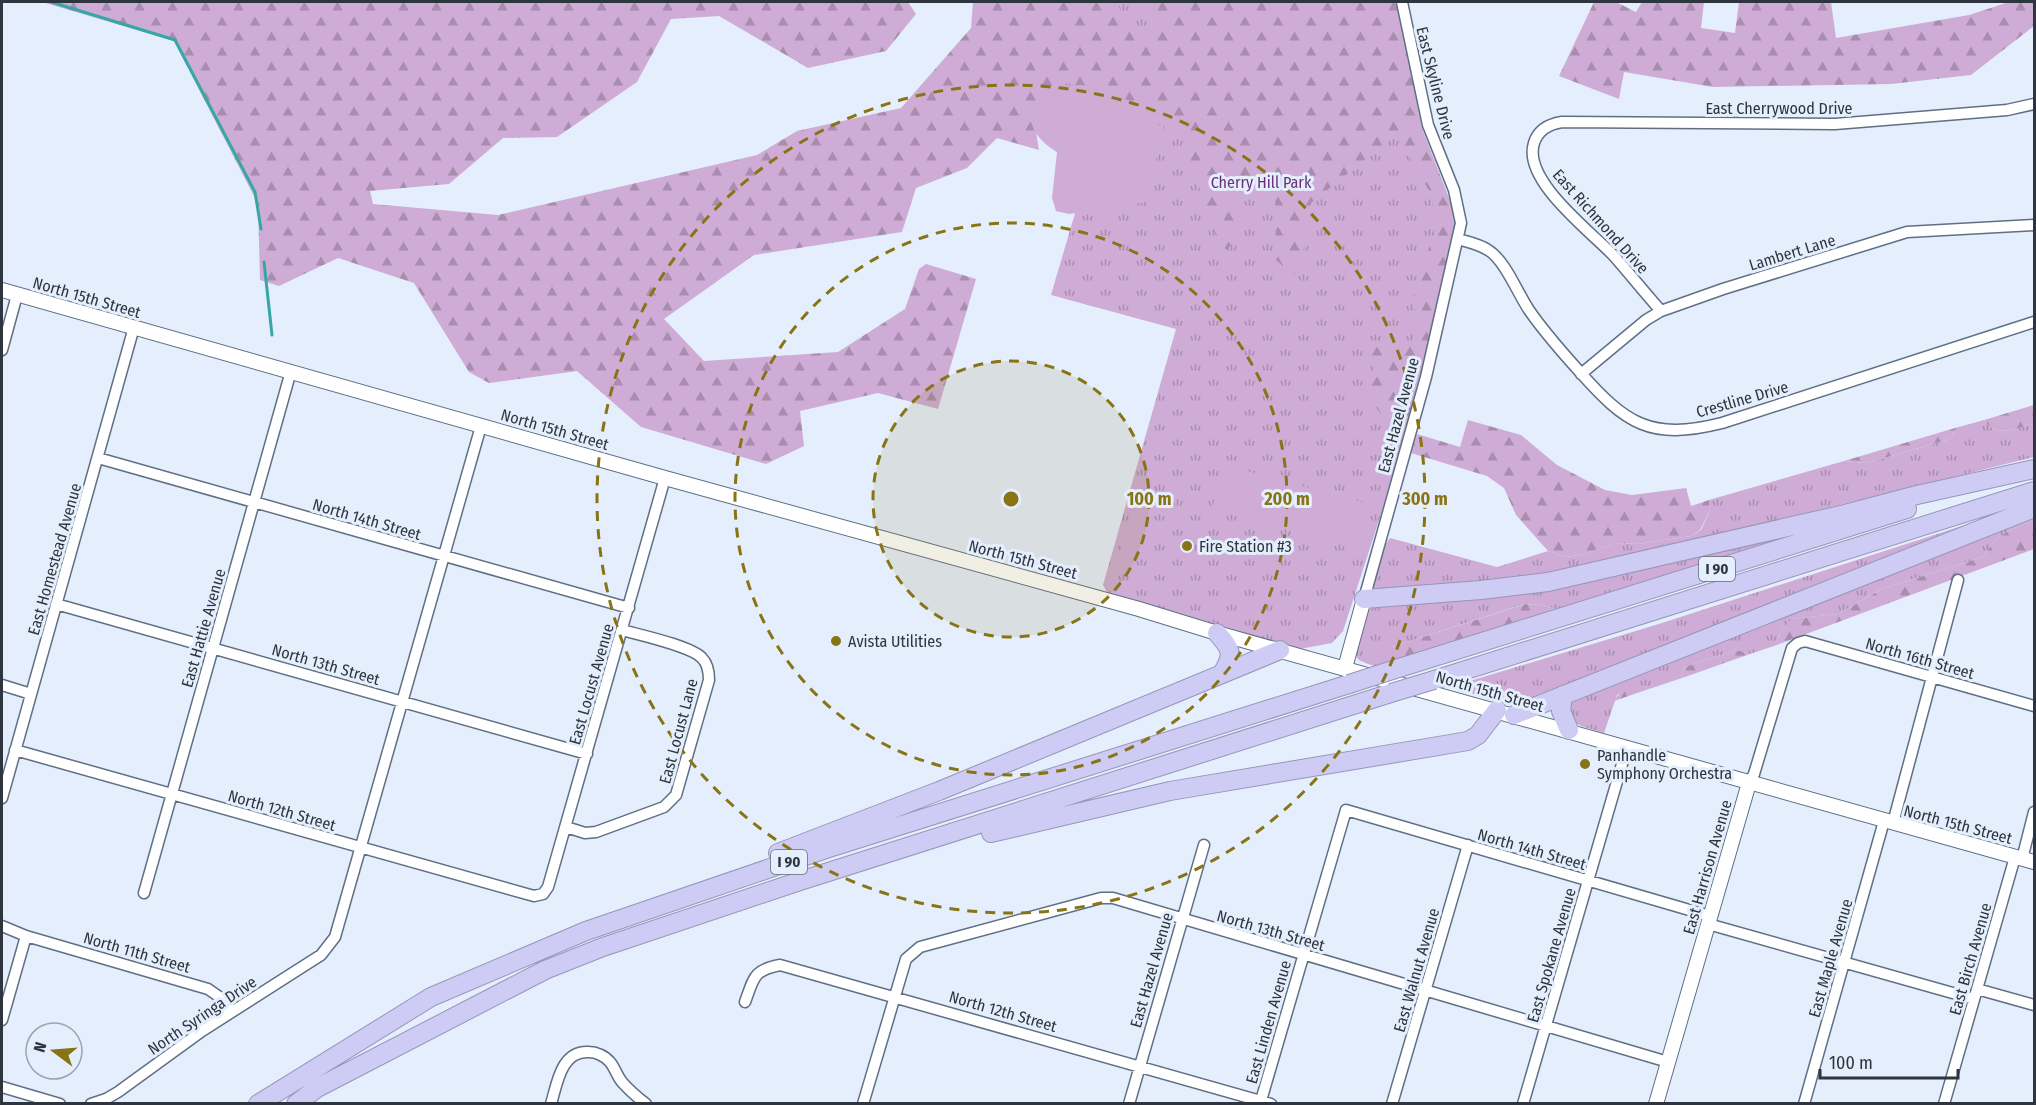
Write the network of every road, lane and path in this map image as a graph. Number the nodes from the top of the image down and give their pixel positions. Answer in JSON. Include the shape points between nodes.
{"nodes":[{"id":1,"x":1402,"y":2,"type":"edge"},
{"id":2,"x":2034,"y":104,"type":"edge"},
{"id":3,"x":1533,"y":145,"type":"joint"},
{"id":4,"x":2034,"y":225,"type":"edge"},
{"id":5,"x":1458,"y":239,"type":"junction"},
{"id":6,"x":2,"y":290,"type":"edge"},
{"id":7,"x":17,"y":295,"type":"junction"},
{"id":8,"x":1661,"y":311,"type":"junction"},
{"id":9,"x":2034,"y":322,"type":"edge"},
{"id":10,"x":134,"y":327,"type":"junction"},
{"id":11,"x":2,"y":350,"type":"edge"},
{"id":12,"x":291,"y":371,"type":"junction"},
{"id":13,"x":1581,"y":374,"type":"junction"},
{"id":14,"x":481,"y":426,"type":"junction"},
{"id":15,"x":98,"y":458,"type":"junction"},
{"id":16,"x":2034,"y":469,"type":"edge"},
{"id":17,"x":665,"y":478,"type":"junction"},
{"id":18,"x":2034,"y":491,"type":"edge"},
{"id":19,"x":254,"y":502,"type":"junction"},
{"id":20,"x":2034,"y":508,"type":"edge"},
{"id":21,"x":444,"y":556,"type":"junction"},
{"id":22,"x":1958,"y":580,"type":"dead end"},
{"id":23,"x":1365,"y":598,"type":"junction"},
{"id":24,"x":56,"y":604,"type":"junction"},
{"id":25,"x":629,"y":608,"type":"junction"},
{"id":26,"x":622,"y":630,"type":"junction"},
{"id":27,"x":1217,"y":633,"type":"junction"},
{"id":28,"x":1798,"y":643,"type":"joint"},
{"id":29,"x":213,"y":648,"type":"junction"},
{"id":30,"x":1280,"y":650,"type":"junction"},
{"id":31,"x":1223,"y":672,"type":"junction"},
{"id":32,"x":1347,"y":676,"type":"junction"},
{"id":33,"x":1931,"y":677,"type":"junction"},
{"id":34,"x":2,"y":685,"type":"edge"},
{"id":35,"x":31,"y":694,"type":"junction"},
{"id":36,"x":1563,"y":695,"type":"junction"},
{"id":37,"x":403,"y":702,"type":"junction"},
{"id":38,"x":2034,"y":706,"type":"edge"},
{"id":39,"x":1505,"y":713,"type":"junction"},
{"id":40,"x":1569,"y":730,"type":"junction"},
{"id":41,"x":1627,"y":747,"type":"junction"},
{"id":42,"x":15,"y":750,"type":"junction"},
{"id":43,"x":587,"y":754,"type":"junction"},
{"id":44,"x":1749,"y":783,"type":"junction"},
{"id":45,"x":171,"y":794,"type":"junction"},
{"id":46,"x":2,"y":798,"type":"edge"},
{"id":47,"x":1346,"y":810,"type":"joint"},
{"id":48,"x":2034,"y":812,"type":"edge"},
{"id":49,"x":1889,"y":822,"type":"junction"},
{"id":50,"x":566,"y":827,"type":"junction"},
{"id":51,"x":1204,"y":845,"type":"dead end"},
{"id":52,"x":1468,"y":845,"type":"junction"},
{"id":53,"x":362,"y":848,"type":"junction"},
{"id":54,"x":892,"y":852,"type":"junction"},
{"id":55,"x":2024,"y":859,"type":"edge"},
{"id":56,"x":1588,"y":880,"type":"junction"},
{"id":57,"x":144,"y":893,"type":"dead end"},
{"id":58,"x":540,"y":895,"type":"joint"},
{"id":59,"x":654,"y":906,"type":"junction"},
{"id":60,"x":1182,"y":919,"type":"junction"},
{"id":61,"x":1709,"y":920,"type":"junction"},
{"id":62,"x":2,"y":926,"type":"edge"},
{"id":63,"x":26,"y":936,"type":"junction"},
{"id":64,"x":1304,"y":955,"type":"junction"},
{"id":65,"x":1844,"y":963,"type":"junction"},
{"id":66,"x":1426,"y":991,"type":"junction"},
{"id":67,"x":1976,"y":994,"type":"junction"},
{"id":68,"x":894,"y":996,"type":"junction"},
{"id":69,"x":745,"y":1002,"type":"dead end"},
{"id":70,"x":2034,"y":1005,"type":"edge"},
{"id":71,"x":231,"y":1012,"type":"junction"},
{"id":72,"x":2,"y":1020,"type":"edge"},
{"id":73,"x":1546,"y":1026,"type":"junction"},
{"id":74,"x":1668,"y":1062,"type":"junction"},
{"id":75,"x":1140,"y":1065,"type":"junction"},
{"id":76,"x":2,"y":1087,"type":"edge"},
{"id":77,"x":1264,"y":1103,"type":"edge"},
{"id":78,"x":60,"y":1104,"type":"edge"},
{"id":79,"x":91,"y":1104,"type":"edge"},
{"id":80,"x":258,"y":1104,"type":"edge"},
{"id":81,"x":296,"y":1104,"type":"edge"},
{"id":82,"x":551,"y":1104,"type":"edge"},
{"id":83,"x":646,"y":1104,"type":"edge"},
{"id":84,"x":863,"y":1104,"type":"edge"},
{"id":85,"x":1129,"y":1104,"type":"edge"},
{"id":86,"x":1392,"y":1104,"type":"edge"},
{"id":87,"x":1523,"y":1104,"type":"edge"},
{"id":88,"x":1656,"y":1104,"type":"edge"},
{"id":89,"x":1804,"y":1104,"type":"edge"},
{"id":90,"x":1944,"y":1104,"type":"edge"}],
"edges":[{"from":1,"to":5,"type":"street","name":"East Skyline Drive","via":[[1428,125],[1459,205]]},
{"from":2,"to":3,"type":"street","name":"East Cherrywood Drive","via":[[2007,110],[1835,124],[1562,123],[1542,129]]},
{"from":3,"to":8,"type":"street","name":"East Richmond Drive","via":[[1535,168],[1546,187]]},
{"from":4,"to":8,"type":"street","name":"Lambert Lane","via":[[1907,232]]},
{"from":5,"to":13,"type":"street","name":"Crestline Drive","via":[[1495,254],[1530,311]]},
{"from":5,"to":23,"type":"street","name":"East Hazel Avenue","via":[[1426,377]]},
{"from":6,"to":7,"type":"main road","name":"North 15th Street"},
{"from":7,"to":10,"type":"main road","name":"North 15th Street"},
{"from":7,"to":11,"type":"street"},
{"from":8,"to":13,"type":"street","name":"Lambert Lane"},
{"from":9,"to":13,"type":"street","name":"Crestline Drive","via":[[1722,423],[1687,430],[1653,428],[1631,420]]},
{"from":10,"to":12,"type":"main road","name":"North 15th Street"},
{"from":10,"to":15,"type":"street","name":"East Homestead Avenue"},
{"from":12,"to":14,"type":"main road","name":"North 15th Street"},
{"from":12,"to":19,"type":"street","name":"East Hattie Avenue"},
{"from":14,"to":17,"type":"main road","name":"North 15th Street"},
{"from":14,"to":21,"type":"street"},
{"from":15,"to":19,"type":"street","name":"North 14th Street"},
{"from":15,"to":24,"type":"street","name":"East Homestead Avenue"},
{"from":16,"to":23,"type":"highway","via":[[1548,582]]},
{"from":16,"to":32,"type":"highway","number":"I 90","bridge":true,"via":[[1399,668]]},
{"from":17,"to":25,"type":"street","name":"East Locust Avenue"},
{"from":17,"to":27,"type":"main road","name":"North 15th Street"},
{"from":18,"to":54,"type":"highway","number":"I 90","bridge":true},
{"from":19,"to":21,"type":"street","name":"North 14th Street"},
{"from":19,"to":29,"type":"street","name":"East Hattie Avenue"},
{"from":20,"to":36,"type":"highway"},
{"from":21,"to":25,"type":"street","name":"North 14th Street"},
{"from":21,"to":37,"type":"street"},
{"from":22,"to":33,"type":"street","name":"East Maple Avenue"},
{"from":23,"to":32,"type":"main road","name":"East Hazel Avenue"},
{"from":24,"to":29,"type":"street","name":"North 13th Street"},
{"from":24,"to":35,"type":"street","name":"East Homestead Avenue"},
{"from":25,"to":26,"type":"street","name":"East Locust Avenue"},
{"from":26,"to":43,"type":"street","name":"East Locust Avenue"},
{"from":26,"to":50,"type":"street","name":"East Locust Lane","via":[[692,651],[705,662],[709,680],[672,801],[596,832]]},
{"from":27,"to":30,"type":"main road","name":"North 15th Street"},
{"from":27,"to":31,"type":"highway","via":[[1230,650]]},
{"from":28,"to":33,"type":"street","name":"North 16th Street","via":[[1805,641]]},
{"from":28,"to":44,"type":"street","name":"East Harrison Avenue","via":[[1792,648]]},
{"from":29,"to":37,"type":"street","name":"North 13th Street"},
{"from":29,"to":45,"type":"street","name":"East Hattie Avenue"},
{"from":30,"to":31,"type":"highway","number":"I 90"},
{"from":30,"to":32,"type":"main road","name":"North 15th Street"},
{"from":31,"to":59,"type":"highway","number":"I 90"},
{"from":32,"to":39,"type":"main road","name":"North 15th Street"},
{"from":32,"to":59,"type":"highway","number":"I 90"},
{"from":33,"to":38,"type":"street","name":"North 16th Street"},
{"from":33,"to":49,"type":"street","name":"East Maple Avenue"},
{"from":34,"to":35,"type":"street"},
{"from":35,"to":42,"type":"street","name":"East Homestead Avenue"},
{"from":36,"to":39,"type":"highway"},
{"from":36,"to":40,"type":"highway","via":[[1561,711]]},
{"from":37,"to":43,"type":"street","name":"North 13th Street"},
{"from":37,"to":53,"type":"street"},
{"from":39,"to":40,"type":"main road","name":"North 15th Street"},
{"from":39,"to":54,"type":"highway","via":[[1468,741],[1170,791]]},
{"from":40,"to":41,"type":"main road","name":"North 15th Street"},
{"from":41,"to":44,"type":"main road","name":"North 15th Street"},
{"from":41,"to":56,"type":"street","name":"East Spokane Avenue"},
{"from":42,"to":45,"type":"street","name":"North 12th Street"},
{"from":42,"to":46,"type":"street","name":"East Homestead Avenue"},
{"from":43,"to":50,"type":"street","name":"East Locust Avenue"},
{"from":44,"to":49,"type":"main road","name":"North 15th Street"},
{"from":44,"to":61,"type":"main road","name":"East Harrison Avenue"},
{"from":45,"to":53,"type":"street","name":"North 12th Street"},
{"from":45,"to":57,"type":"street","name":"East Hattie Avenue"},
{"from":47,"to":52,"type":"street","name":"North 14th Street"},
{"from":47,"to":64,"type":"street","name":"East Linden Avenue"},
{"from":48,"to":55,"type":"street","name":"East Birch Avenue"},
{"from":49,"to":55,"type":"main road","name":"North 15th Street"},
{"from":49,"to":65,"type":"street","name":"East Maple Avenue"},
{"from":50,"to":58,"type":"street","name":"East Locust Avenue","via":[[549,887]]},
{"from":51,"to":60,"type":"street","name":"East Hazel Avenue"},
{"from":52,"to":56,"type":"street","name":"North 14th Street"},
{"from":52,"to":66,"type":"street","name":"East Walnut Avenue"},
{"from":53,"to":58,"type":"street","name":"North 12th Street"},
{"from":53,"to":71,"type":"street","name":"North Syringa Drive","via":[[337,933],[329,947]]},
{"from":54,"to":81,"type":"highway","number":"I 90","via":[[676,922],[545,970],[317,1089]]},
{"from":55,"to":67,"type":"street","name":"East Birch Avenue"},
{"from":56,"to":61,"type":"street","name":"North 14th Street"},
{"from":56,"to":73,"type":"street","name":"East Spokane Avenue"},
{"from":59,"to":80,"type":"highway","number":"I 90","via":[[431,997]]},
{"from":60,"to":64,"type":"street","name":"North 13th Street"},
{"from":60,"to":68,"type":"street","name":"North 13th Street","via":[[1113,898],[1101,898],[975,931],[920,947],[906,959]]},
{"from":60,"to":75,"type":"street","name":"East Hazel Avenue"},
{"from":61,"to":65,"type":"street","name":"North 14th Street"},
{"from":61,"to":74,"type":"main road","name":"East Harrison Avenue"},
{"from":62,"to":63,"type":"street"},
{"from":63,"to":71,"type":"street","name":"North 11th Street","via":[[208,989]]},
{"from":63,"to":72,"type":"street"},
{"from":64,"to":66,"type":"street","name":"North 13th Street"},
{"from":64,"to":77,"type":"street","name":"East Linden Avenue"},
{"from":65,"to":67,"type":"street","name":"North 14th Street"},
{"from":65,"to":89,"type":"street","name":"East Maple Avenue"},
{"from":66,"to":73,"type":"street","name":"North 13th Street"},
{"from":66,"to":86,"type":"street","name":"East Walnut Avenue"},
{"from":67,"to":70,"type":"street","name":"North 14th Street"},
{"from":67,"to":90,"type":"street","name":"East Birch Avenue"},
{"from":68,"to":69,"type":"street","name":"North 12th Street","via":[[780,965],[763,968]]},
{"from":68,"to":75,"type":"street","name":"North 12th Street"},
{"from":68,"to":84,"type":"street","name":"North 13th Street"},
{"from":71,"to":79,"type":"street","name":"North Syringa Drive","via":[[118,1092]]},
{"from":73,"to":74,"type":"street","name":"North 13th Street"},
{"from":73,"to":87,"type":"street","name":"East Spokane Avenue"},
{"from":74,"to":88,"type":"main road","name":"East Harrison Avenue"},
{"from":75,"to":77,"type":"street","name":"North 12th Street"},
{"from":75,"to":85,"type":"street","name":"East Hazel Avenue"},
{"from":76,"to":78,"type":"street"},
{"from":82,"to":83,"type":"street","via":[[562,1067],[587,1052],[610,1062],[621,1081]]}]}
